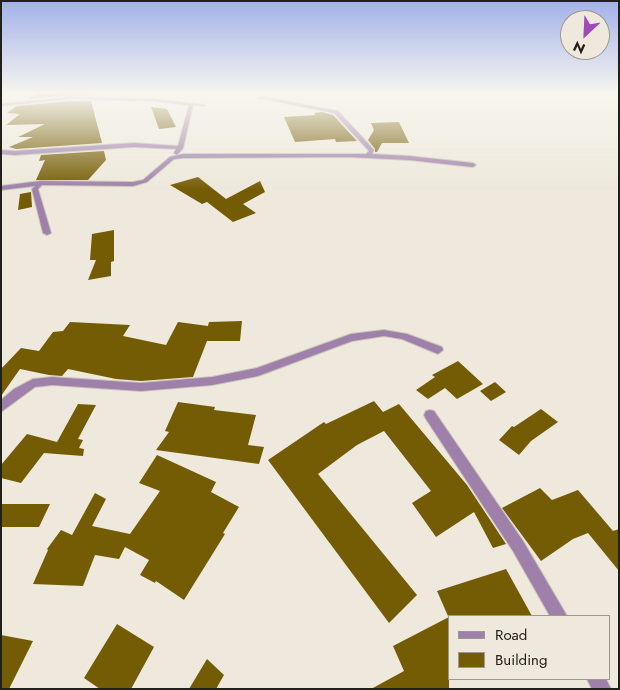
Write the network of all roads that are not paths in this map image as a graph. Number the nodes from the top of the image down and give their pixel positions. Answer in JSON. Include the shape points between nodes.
{"nodes":[{"id":1,"x":186,"y":125,"type":"edge"},
{"id":2,"x":348,"y":125,"type":"edge"},
{"id":3,"x":180,"y":148,"type":"junction"},
{"id":4,"x":1,"y":152,"type":"edge"},
{"id":5,"x":174,"y":156,"type":"junction"},
{"id":6,"x":367,"y":156,"type":"junction"},
{"id":7,"x":473,"y":165,"type":"dead end"},
{"id":8,"x":40,"y":183,"type":"junction"},
{"id":9,"x":1,"y":188,"type":"edge"},
{"id":10,"x":47,"y":233,"type":"dead end"},
{"id":11,"x":438,"y":350,"type":"dead end"},
{"id":12,"x":1,"y":407,"type":"edge"},
{"id":13,"x":430,"y":415,"type":"dead end"},
{"id":14,"x":558,"y":615,"type":"edge"}],
"edges":[{"from":1,"to":3,"type":"street"},
{"from":2,"to":6,"type":"street","via":[[372,151]]},
{"from":3,"to":4,"type":"street","via":[[126,145]]},
{"from":3,"to":5,"type":"street"},
{"from":5,"to":6,"type":"street"},
{"from":5,"to":8,"type":"street","via":[[140,183]]},
{"from":6,"to":7,"type":"street"},
{"from":8,"to":9,"type":"street"},
{"from":8,"to":10,"type":"street","via":[[35,189]]},
{"from":11,"to":12,"type":"street","via":[[404,336],[384,333],[352,338],[258,372],[212,381],[141,387],[52,381],[33,383]]},
{"from":13,"to":14,"type":"street","via":[[518,546]]}]}
